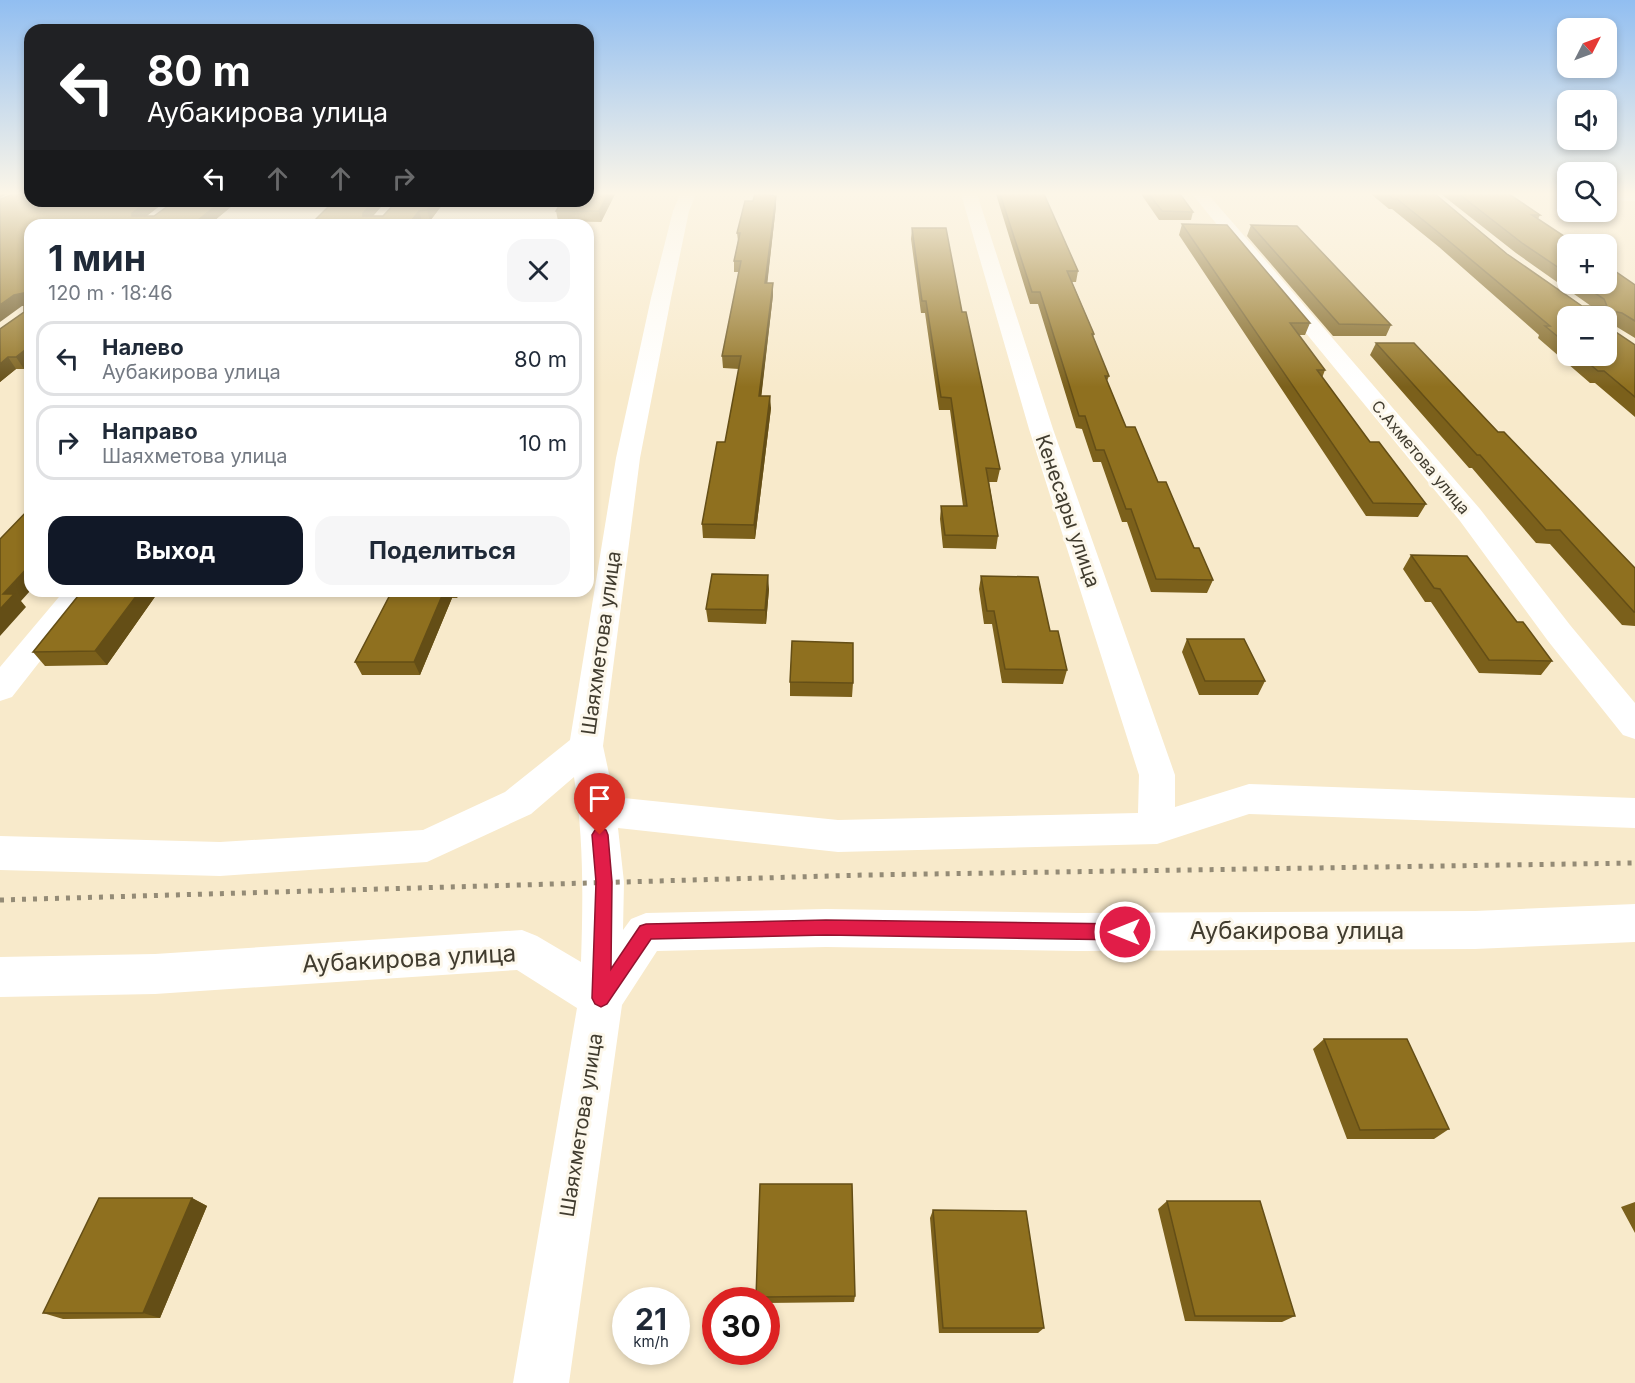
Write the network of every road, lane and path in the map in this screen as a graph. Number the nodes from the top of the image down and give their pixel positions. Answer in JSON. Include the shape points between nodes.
{"nodes":[{"id":1,"x":670,"y":259,"type":"edge"},
{"id":2,"x":989,"y":259,"type":"edge"},
{"id":3,"x":1254,"y":259,"type":"edge"},
{"id":4,"x":75,"y":597,"type":"edge"},
{"id":5,"x":0,"y":689,"type":"edge"},
{"id":6,"x":1635,"y":726,"type":"edge"},
{"id":7,"x":586,"y":746,"type":"junction"},
{"id":8,"x":598,"y":811,"type":"junction"},
{"id":9,"x":1635,"y":813,"type":"edge"},
{"id":10,"x":1157,"y":828,"type":"junction"},
{"id":11,"x":0,"y":854,"type":"edge"},
{"id":12,"x":1635,"y":923,"type":"edge"},
{"id":13,"x":0,"y":977,"type":"edge"},
{"id":14,"x":601,"y":998,"type":"junction"},
{"id":15,"x":540,"y":1383,"type":"edge"}],
"edges":[{"from":1,"to":7,"type":"street","name":"Шаяхметова улица","via":[[628,458]]},
{"from":2,"to":10,"type":"street","name":"Кенесары улица","via":[[1041,429],[1157,775]]},
{"from":3,"to":6,"type":"street","name":"С.Ахметова улица","via":[[1470,515]]},
{"from":4,"to":5,"type":"street"},
{"from":7,"to":8,"type":"street","name":"Шаяхметова улица"},
{"from":7,"to":11,"type":"street","via":[[518,803],[427,846],[220,859]]},
{"from":8,"to":10,"type":"street","via":[[838,836]]},
{"from":8,"to":14,"type":"street","name":"Шаяхметова улица","via":[[604,882]]},
{"from":9,"to":10,"type":"street","via":[[1249,799]]},
{"from":12,"to":14,"type":"street","name":"Аубакирова улица","via":[[1475,930],[1078,932],[826,928],[646,932]]},
{"from":13,"to":14,"type":"street","name":"Аубакирова улица","via":[[155,974],[522,950]]},
{"from":14,"to":15,"type":"street","name":"Шаяхметова улица"}]}
